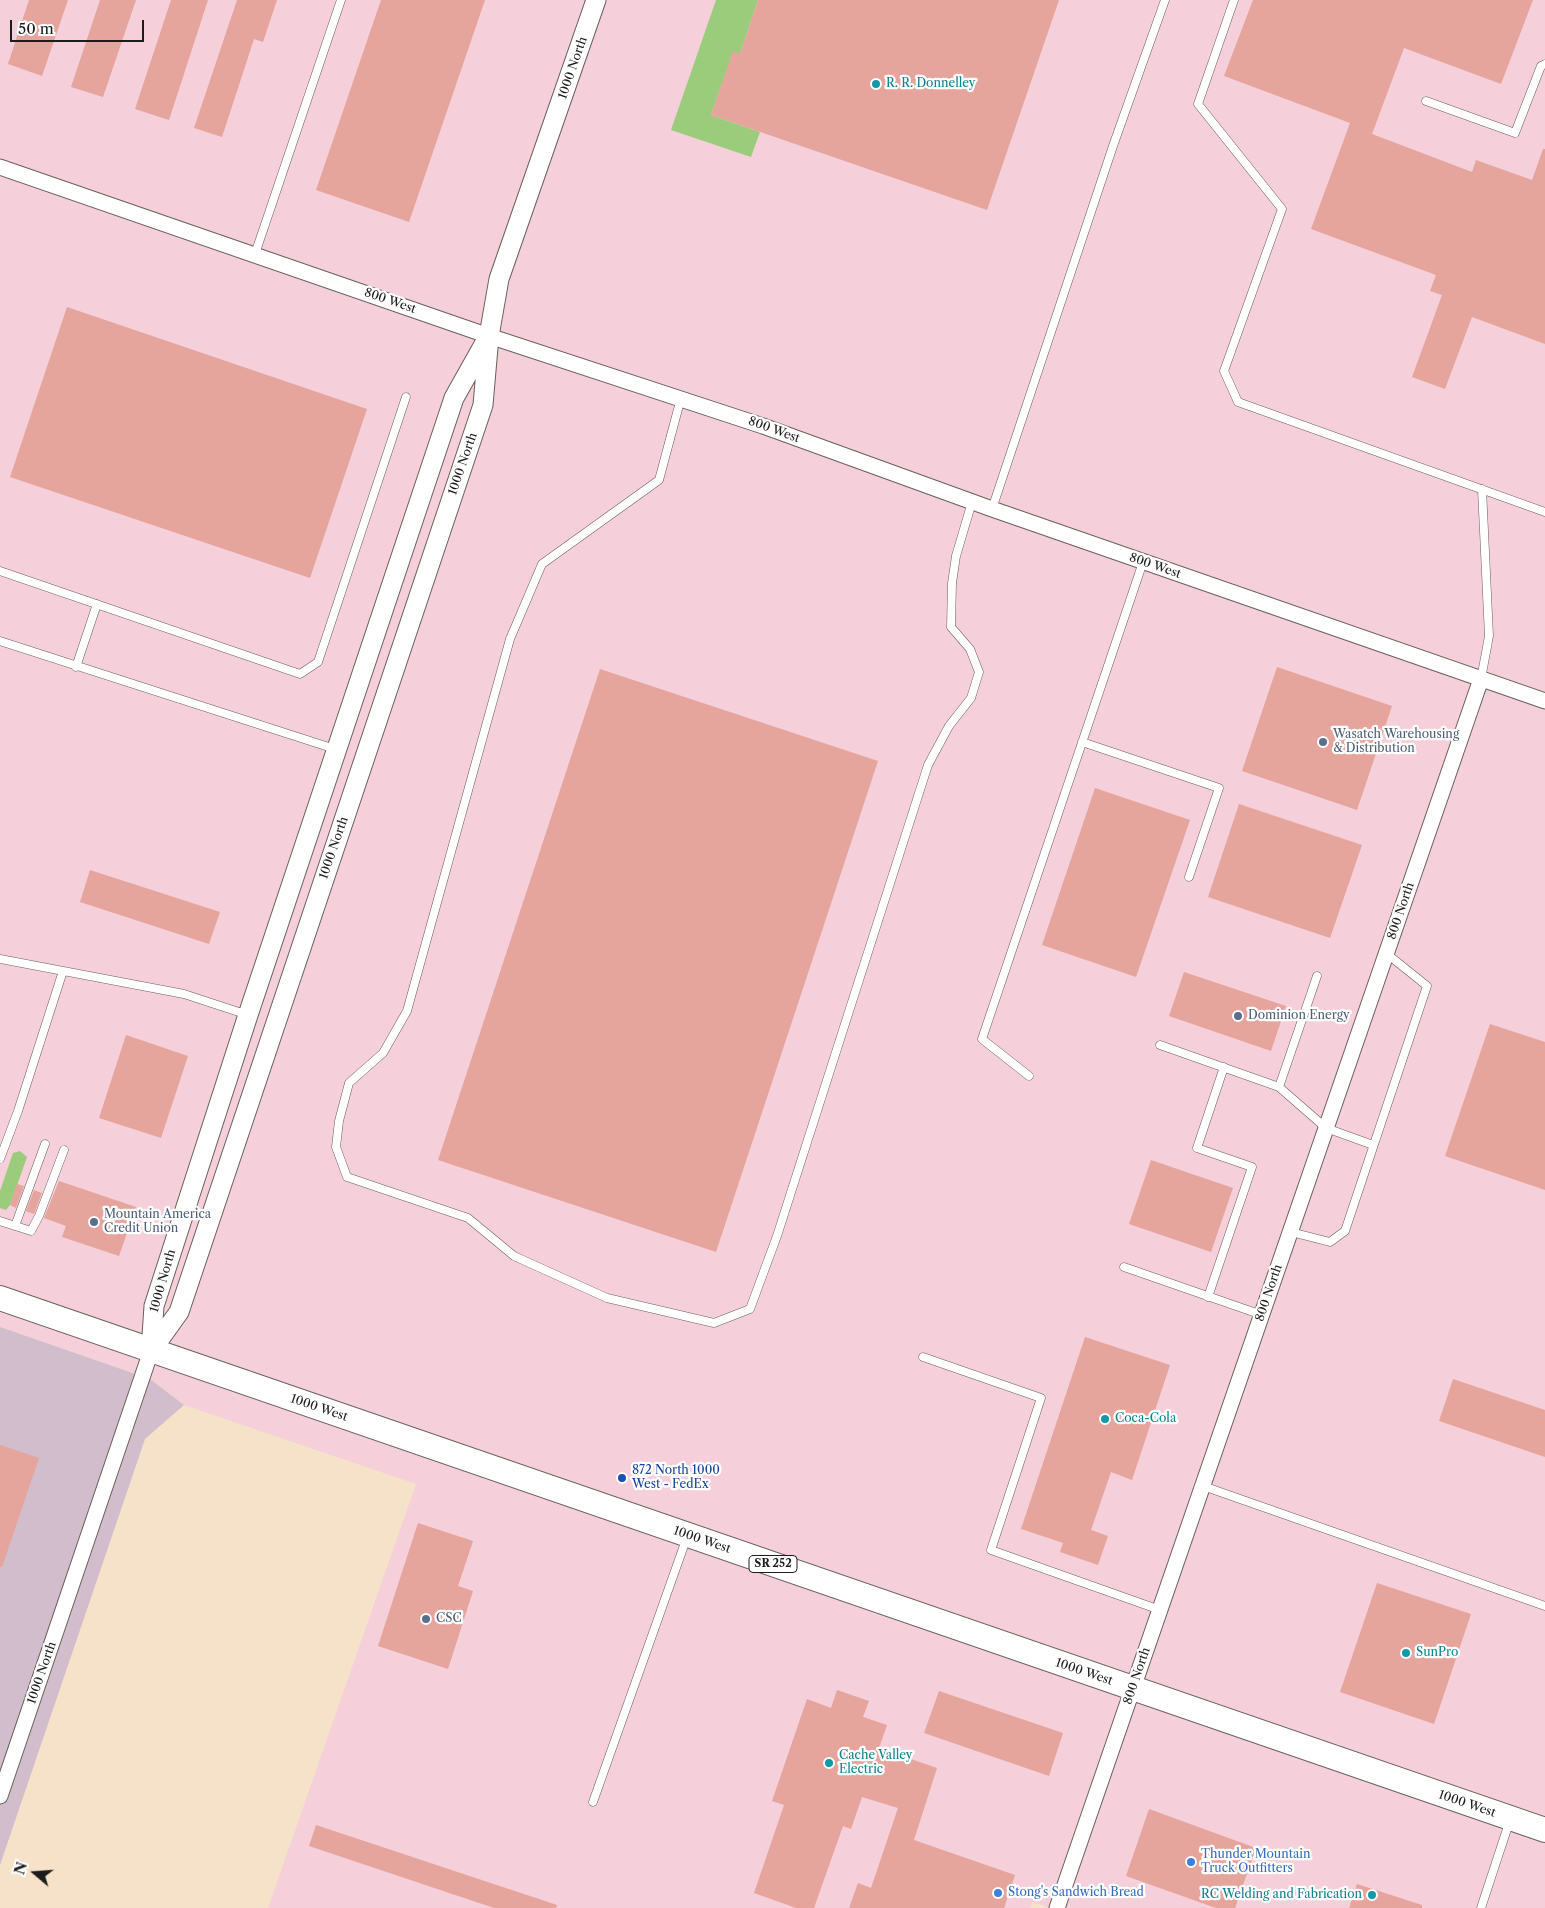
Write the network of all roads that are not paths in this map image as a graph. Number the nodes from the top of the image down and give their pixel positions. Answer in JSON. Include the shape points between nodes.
{"nodes":[{"id":1,"x":342,"y":0,"type":"edge"},
{"id":2,"x":596,"y":0,"type":"edge"},
{"id":3,"x":1165,"y":0,"type":"edge"},
{"id":4,"x":1234,"y":0,"type":"edge"},
{"id":5,"x":1545,"y":64,"type":"edge"},
{"id":6,"x":1426,"y":101,"type":"dead end"},
{"id":7,"x":0,"y":167,"type":"edge"},
{"id":8,"x":256,"y":254,"type":"junction"},
{"id":9,"x":489,"y":336,"type":"junction"},
{"id":10,"x":406,"y":397,"type":"dead end"},
{"id":11,"x":681,"y":398,"type":"junction"},
{"id":12,"x":1482,"y":489,"type":"junction"},
{"id":13,"x":972,"y":502,"type":"junction"},
{"id":14,"x":992,"y":509,"type":"junction"},
{"id":15,"x":1545,"y":512,"type":"edge"},
{"id":16,"x":1143,"y":562,"type":"junction"},
{"id":17,"x":0,"y":571,"type":"edge"},
{"id":18,"x":97,"y":604,"type":"junction"},
{"id":19,"x":0,"y":641,"type":"edge"},
{"id":20,"x":76,"y":667,"type":"junction"},
{"id":21,"x":1481,"y":679,"type":"junction"},
{"id":22,"x":1545,"y":701,"type":"edge"},
{"id":23,"x":1082,"y":742,"type":"junction"},
{"id":24,"x":337,"y":750,"type":"junction"},
{"id":25,"x":1189,"y":877,"type":"dead end"},
{"id":26,"x":1386,"y":953,"type":"junction"},
{"id":27,"x":0,"y":959,"type":"edge"},
{"id":28,"x":63,"y":971,"type":"junction"},
{"id":29,"x":1317,"y":976,"type":"dead end"},
{"id":30,"x":248,"y":1015,"type":"junction"},
{"id":31,"x":1160,"y":1045,"type":"dead end"},
{"id":32,"x":1224,"y":1067,"type":"junction"},
{"id":33,"x":1029,"y":1076,"type":"dead end"},
{"id":34,"x":1279,"y":1087,"type":"junction"},
{"id":35,"x":1326,"y":1128,"type":"junction"},
{"id":36,"x":45,"y":1144,"type":"dead end"},
{"id":37,"x":1373,"y":1144,"type":"junction"},
{"id":38,"x":64,"y":1150,"type":"dead end"},
{"id":39,"x":0,"y":1159,"type":"edge"},
{"id":40,"x":0,"y":1221,"type":"edge"},
{"id":41,"x":15,"y":1226,"type":"junction"},
{"id":42,"x":1291,"y":1232,"type":"junction"},
{"id":43,"x":1124,"y":1267,"type":"dead end"},
{"id":44,"x":1208,"y":1296,"type":"junction"},
{"id":45,"x":0,"y":1298,"type":"edge"},
{"id":46,"x":1262,"y":1315,"type":"junction"},
{"id":47,"x":151,"y":1351,"type":"junction"},
{"id":48,"x":923,"y":1357,"type":"dead end"},
{"id":49,"x":1203,"y":1486,"type":"junction"},
{"id":50,"x":688,"y":1535,"type":"junction"},
{"id":51,"x":1545,"y":1606,"type":"edge"},
{"id":52,"x":1160,"y":1610,"type":"junction"},
{"id":53,"x":1133,"y":1688,"type":"junction"},
{"id":54,"x":0,"y":1796,"type":"edge"},
{"id":55,"x":593,"y":1802,"type":"dead end"},
{"id":56,"x":1511,"y":1818,"type":"junction"},
{"id":57,"x":1545,"y":1830,"type":"edge"},
{"id":58,"x":1057,"y":1908,"type":"edge"},
{"id":59,"x":1481,"y":1908,"type":"edge"}],
"edges":[{"from":1,"to":8,"type":"lane"},
{"from":2,"to":9,"type":"street","name":"1000 North","via":[[499,279]]},
{"from":3,"to":14,"type":"lane"},
{"from":4,"to":12,"type":"lane","via":[[1198,104],[1282,210],[1224,371],[1238,402]]},
{"from":5,"to":6,"type":"lane","via":[[1541,66],[1515,133]]},
{"from":7,"to":8,"type":"street","name":"800 West"},
{"from":8,"to":9,"type":"street","name":"800 West"},
{"from":9,"to":11,"type":"street","name":"800 West"},
{"from":9,"to":24,"type":"street","name":"1000 North","via":[[454,398]]},
{"from":9,"to":47,"type":"street","name":"1000 North","via":[[483,405],[179,1312]]},
{"from":10,"to":18,"type":"lane","via":[[318,662],[300,674]]},
{"from":11,"to":13,"type":"street","name":"800 West"},
{"from":11,"to":13,"type":"lane","via":[[659,480],[542,564],[510,638],[407,1011],[382,1053],[349,1083],[336,1147],[347,1177],[468,1218],[514,1256],[607,1298],[714,1323],[750,1310],[928,765],[950,726],[971,698],[979,672],[970,649],[951,627],[956,556]]},
{"from":12,"to":15,"type":"lane"},
{"from":12,"to":21,"type":"lane","via":[[1489,636]]},
{"from":13,"to":14,"type":"street","name":"800 West"},
{"from":14,"to":16,"type":"street","name":"800 West"},
{"from":16,"to":21,"type":"street","name":"800 West"},
{"from":16,"to":23,"type":"lane"},
{"from":17,"to":18,"type":"lane"},
{"from":18,"to":20,"type":"lane"},
{"from":19,"to":20,"type":"lane"},
{"from":20,"to":24,"type":"lane"},
{"from":21,"to":22,"type":"street","name":"800 West"},
{"from":21,"to":26,"type":"street","name":"800 North"},
{"from":23,"to":25,"type":"lane","via":[[1219,788]]},
{"from":23,"to":33,"type":"lane","via":[[982,1039]]},
{"from":24,"to":30,"type":"street","name":"1000 North"},
{"from":26,"to":35,"type":"street","name":"800 North"},
{"from":26,"to":37,"type":"lane","via":[[1427,986]]},
{"from":27,"to":28,"type":"lane"},
{"from":28,"to":30,"type":"lane","via":[[184,994]]},
{"from":28,"to":39,"type":"lane"},
{"from":29,"to":34,"type":"lane"},
{"from":30,"to":47,"type":"street","name":"1000 North","via":[[154,1306]]},
{"from":31,"to":32,"type":"lane"},
{"from":32,"to":34,"type":"lane"},
{"from":32,"to":44,"type":"lane","via":[[1197,1148],[1252,1167]]},
{"from":34,"to":35,"type":"lane"},
{"from":35,"to":37,"type":"lane"},
{"from":35,"to":42,"type":"street","name":"800 North"},
{"from":36,"to":41,"type":"lane"},
{"from":37,"to":42,"type":"lane","via":[[1345,1231],[1330,1242]]},
{"from":38,"to":41,"type":"lane","via":[[31,1231]]},
{"from":40,"to":41,"type":"lane"},
{"from":42,"to":46,"type":"street","name":"800 North"},
{"from":43,"to":44,"type":"lane"},
{"from":44,"to":46,"type":"lane"},
{"from":45,"to":47,"type":"main road","name":"1000 West","number":"SR 252"},
{"from":46,"to":49,"type":"street","name":"800 North"},
{"from":47,"to":50,"type":"main road","name":"1000 West","number":"SR 252"},
{"from":47,"to":54,"type":"street","name":"1000 North"},
{"from":48,"to":52,"type":"lane","via":[[1041,1398],[991,1550]]},
{"from":49,"to":51,"type":"lane"},
{"from":49,"to":52,"type":"street","name":"800 North"},
{"from":50,"to":53,"type":"main road","name":"1000 West","number":"SR 252"},
{"from":50,"to":55,"type":"lane"},
{"from":52,"to":53,"type":"street","name":"800 North"},
{"from":53,"to":56,"type":"main road","name":"1000 West","number":"SR 252"},
{"from":53,"to":58,"type":"street","name":"800 North"},
{"from":56,"to":57,"type":"main road","name":"1000 West","number":"SR 252"},
{"from":56,"to":59,"type":"lane"}]}
